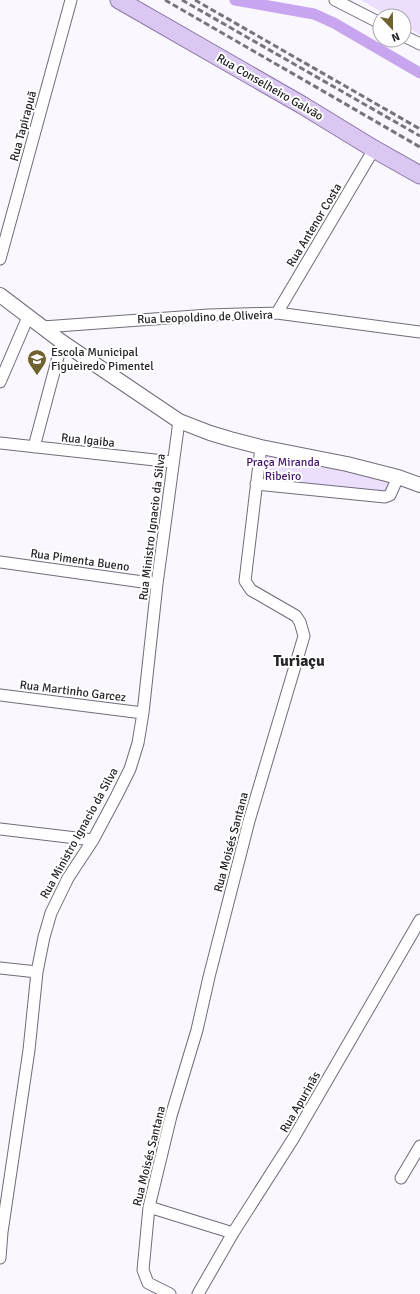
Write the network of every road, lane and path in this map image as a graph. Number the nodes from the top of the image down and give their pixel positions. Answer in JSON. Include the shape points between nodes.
{"nodes":[{"id":1,"x":71,"y":0,"type":"edge"},
{"id":2,"x":119,"y":0,"type":"edge"},
{"id":3,"x":335,"y":0,"type":"edge"},
{"id":4,"x":372,"y":19,"type":"edge"},
{"id":5,"x":374,"y":149,"type":"junction"},
{"id":6,"x":420,"y":175,"type":"edge"},
{"id":7,"x":0,"y":259,"type":"edge"},
{"id":8,"x":0,"y":295,"type":"edge"},
{"id":9,"x":277,"y":314,"type":"junction"},
{"id":10,"x":28,"y":317,"type":"junction"},
{"id":11,"x":43,"y":327,"type":"junction"},
{"id":12,"x":420,"y":332,"type":"edge"},
{"id":13,"x":62,"y":342,"type":"junction"},
{"id":14,"x":0,"y":382,"type":"edge"},
{"id":15,"x":179,"y":421,"type":"junction"},
{"id":16,"x":0,"y":443,"type":"edge"},
{"id":17,"x":34,"y":446,"type":"junction"},
{"id":18,"x":261,"y":447,"type":"junction"},
{"id":19,"x":173,"y":462,"type":"junction"},
{"id":20,"x":398,"y":477,"type":"junction"},
{"id":21,"x":256,"y":484,"type":"junction"},
{"id":22,"x":420,"y":485,"type":"edge"},
{"id":23,"x":0,"y":562,"type":"edge"},
{"id":24,"x":157,"y":584,"type":"junction"},
{"id":25,"x":0,"y":696,"type":"edge"},
{"id":26,"x":143,"y":713,"type":"junction"},
{"id":27,"x":0,"y":829,"type":"edge"},
{"id":28,"x":93,"y":840,"type":"junction"},
{"id":29,"x":420,"y":920,"type":"edge"},
{"id":30,"x":0,"y":968,"type":"edge"},
{"id":31,"x":37,"y":972,"type":"junction"},
{"id":32,"x":420,"y":1146,"type":"edge"},
{"id":33,"x":401,"y":1178,"type":"dead end"},
{"id":34,"x":149,"y":1207,"type":"junction"},
{"id":35,"x":1,"y":1232,"type":"edge"},
{"id":36,"x":233,"y":1232,"type":"junction"},
{"id":37,"x":0,"y":1258,"type":"edge"},
{"id":38,"x":170,"y":1294,"type":"edge"},
{"id":39,"x":198,"y":1294,"type":"edge"}],
"edges":[{"from":1,"to":7,"type":"street","name":"Rua Tapirapuã"},
{"from":2,"to":5,"type":"main road","name":"Rua Conselheiro Galvão"},
{"from":3,"to":4,"type":"street"},
{"from":5,"to":6,"type":"main road","name":"Rua Conselheiro Galvão"},
{"from":5,"to":9,"type":"street","name":"Rua Antenor Costa"},
{"from":8,"to":10,"type":"street"},
{"from":9,"to":11,"type":"street","name":"Rua Leopoldino de Oliveira","via":[[209,315]]},
{"from":9,"to":12,"type":"street","name":"Rua Leopoldino de Oliveira"},
{"from":10,"to":11,"type":"street"},
{"from":10,"to":14,"type":"street"},
{"from":11,"to":13,"type":"street"},
{"from":13,"to":15,"type":"street"},
{"from":13,"to":17,"type":"street"},
{"from":15,"to":18,"type":"street","via":[[210,434]]},
{"from":15,"to":19,"type":"street","name":"Rua Ministro Ignacio da Silva"},
{"from":16,"to":17,"type":"street","name":"Rua Igaiba"},
{"from":17,"to":19,"type":"street","name":"Rua Igaiba"},
{"from":18,"to":20,"type":"street"},
{"from":18,"to":21,"type":"street","name":"Rua Moisés Santana"},
{"from":19,"to":24,"type":"street","name":"Rua Ministro Ignacio da Silva"},
{"from":20,"to":21,"type":"street","via":[[390,495],[385,497]]},
{"from":20,"to":22,"type":"street"},
{"from":21,"to":34,"type":"street","name":"Rua Moisés Santana","via":[[245,581],[251,590],[296,616],[304,636],[249,821],[197,1030]]},
{"from":23,"to":24,"type":"street","name":"Rua Pimenta Bueno"},
{"from":24,"to":26,"type":"street","name":"Rua Ministro Ignacio da Silva"},
{"from":25,"to":26,"type":"street","name":"Rua Martinho Garcez"},
{"from":26,"to":28,"type":"street","name":"Rua Ministro Ignacio da Silva","via":[[130,769]]},
{"from":27,"to":28,"type":"street"},
{"from":28,"to":31,"type":"street","name":"Rua Ministro Ignacio da Silva","via":[[68,878],[51,913]]},
{"from":29,"to":36,"type":"street","name":"Rua Apurinãs","via":[[293,1139]]},
{"from":30,"to":31,"type":"street"},
{"from":31,"to":35,"type":"street","name":"Rua Ministro Ignacio da Silva","via":[[29,1050]]},
{"from":32,"to":33,"type":"street"},
{"from":34,"to":36,"type":"street"},
{"from":34,"to":38,"type":"street","name":"Rua Moisés Santana","via":[[143,1270],[148,1283]]},
{"from":35,"to":37,"type":"street","name":"Rua Ministro Ignacio da Silva"},
{"from":36,"to":39,"type":"street","name":"Rua Apurinãs"}]}
